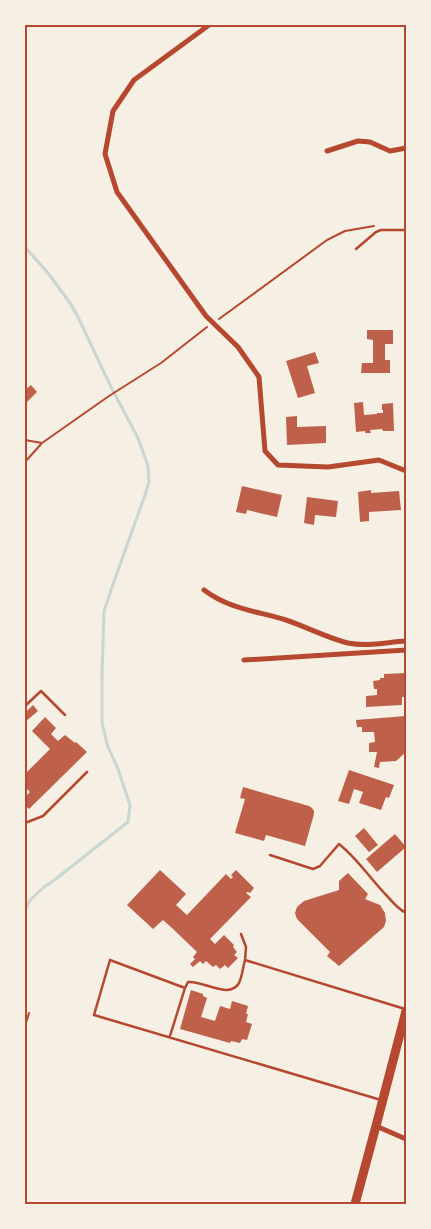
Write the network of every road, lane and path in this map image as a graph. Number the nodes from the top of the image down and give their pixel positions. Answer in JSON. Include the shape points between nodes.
{"nodes":[{"id":1,"x":209,"y":25,"type":"edge"},
{"id":2,"x":406,"y":148,"type":"edge"},
{"id":3,"x":328,"y":151,"type":"dead end"},
{"id":4,"x":374,"y":226,"type":"dead end"},
{"id":5,"x":406,"y":230,"type":"edge"},
{"id":6,"x":356,"y":249,"type":"dead end"},
{"id":7,"x":212,"y":322,"type":"junction"},
{"id":8,"x":25,"y":440,"type":"edge"},
{"id":9,"x":42,"y":444,"type":"junction"},
{"id":10,"x":25,"y":462,"type":"edge"},
{"id":11,"x":406,"y":470,"type":"edge"},
{"id":12,"x":204,"y":590,"type":"dead end"},
{"id":13,"x":406,"y":641,"type":"edge"},
{"id":14,"x":406,"y":650,"type":"edge"},
{"id":15,"x":244,"y":660,"type":"dead end"},
{"id":16,"x":25,"y":706,"type":"edge"},
{"id":17,"x":65,"y":715,"type":"dead end"},
{"id":18,"x":87,"y":772,"type":"dead end"},
{"id":19,"x":25,"y":823,"type":"edge"},
{"id":20,"x":270,"y":855,"type":"dead end"},
{"id":21,"x":406,"y":913,"type":"edge"},
{"id":22,"x":241,"y":934,"type":"dead end"},
{"id":23,"x":245,"y":960,"type":"junction"},
{"id":24,"x":185,"y":988,"type":"junction"},
{"id":25,"x":406,"y":1010,"type":"edge"},
{"id":26,"x":29,"y":1013,"type":"dead end"},
{"id":27,"x":25,"y":1026,"type":"edge"},
{"id":28,"x":169,"y":1037,"type":"junction"},
{"id":29,"x":383,"y":1100,"type":"junction"},
{"id":30,"x":376,"y":1126,"type":"junction"},
{"id":31,"x":406,"y":1139,"type":"edge"},
{"id":32,"x":354,"y":1204,"type":"edge"}],
"edges":[{"from":1,"to":7,"type":"street","via":[[134,80],[113,111],[105,154],[118,192]]},
{"from":2,"to":3,"type":"street","via":[[390,151],[370,142],[358,141]]},
{"from":4,"to":7,"type":"path","via":[[345,231],[327,240]]},
{"from":5,"to":6,"type":"lane","via":[[381,230]]},
{"from":7,"to":9,"type":"path","via":[[161,364]]},
{"from":7,"to":11,"type":"street","via":[[238,347],[258,377],[265,451],[278,465],[328,467],[379,460]]},
{"from":8,"to":9,"type":"path"},
{"from":9,"to":10,"type":"path"},
{"from":12,"to":13,"type":"street","via":[[225,603],[287,620],[348,643]]},
{"from":14,"to":15,"type":"street"},
{"from":16,"to":17,"type":"lane","via":[[41,691]]},
{"from":18,"to":19,"type":"lane","via":[[43,816]]},
{"from":20,"to":21,"type":"lane","via":[[313,870],[339,844]]},
{"from":22,"to":23,"type":"lane","via":[[246,947]]},
{"from":23,"to":24,"type":"lane","via":[[240,982],[232,990],[194,982],[188,982]]},
{"from":23,"to":25,"type":"lane"},
{"from":24,"to":28,"type":"lane"},
{"from":24,"to":28,"type":"lane","via":[[110,960],[94,1014]]},
{"from":25,"to":29,"type":"main road"},
{"from":26,"to":27,"type":"path"},
{"from":28,"to":29,"type":"lane"},
{"from":29,"to":30,"type":"main road"},
{"from":30,"to":31,"type":"street"},
{"from":30,"to":32,"type":"main road"}]}
